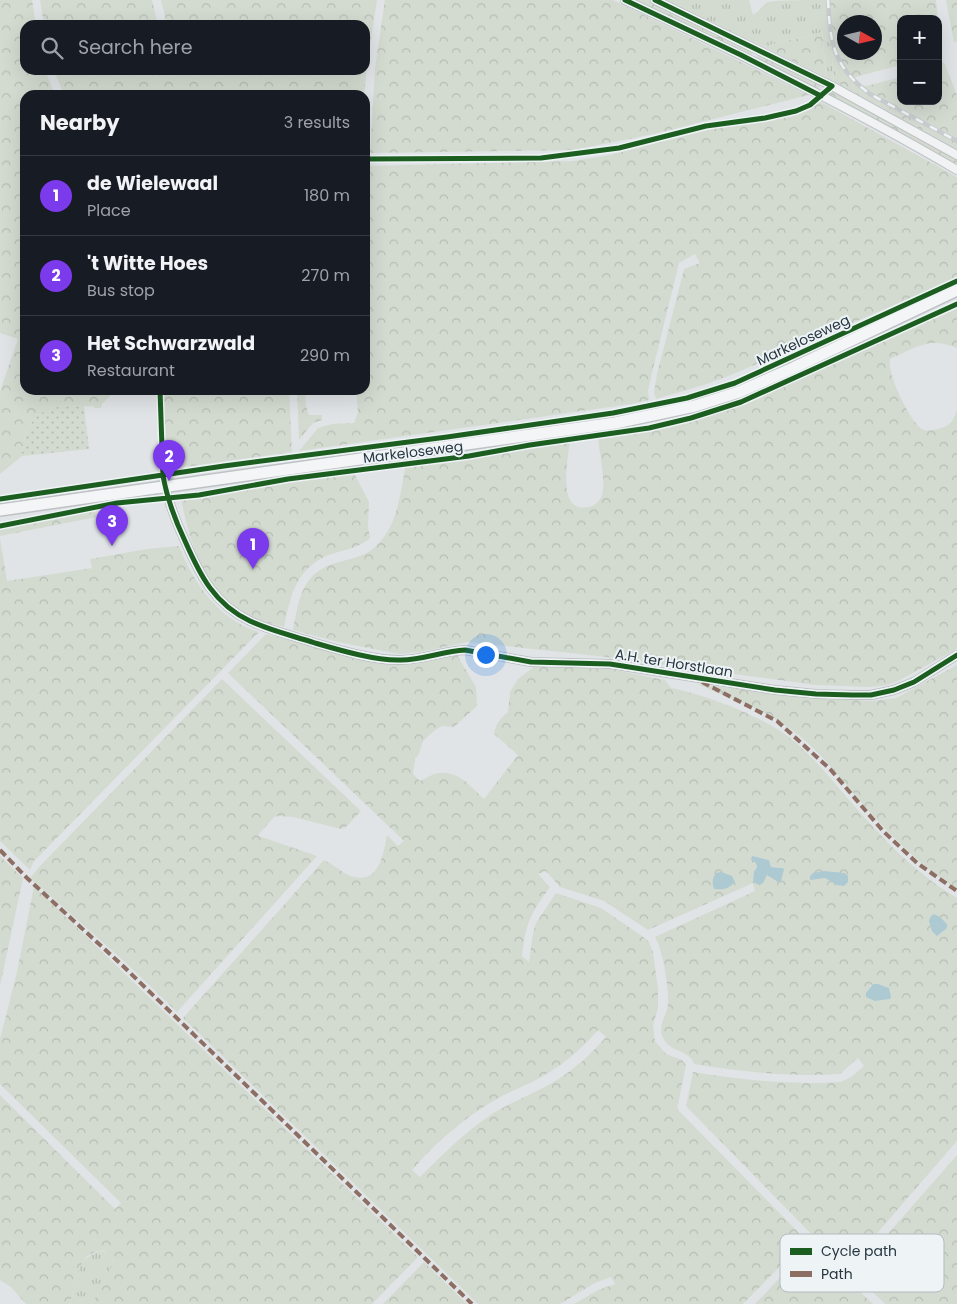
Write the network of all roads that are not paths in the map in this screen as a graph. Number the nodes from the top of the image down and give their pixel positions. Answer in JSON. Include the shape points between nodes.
{"nodes":[{"id":1,"x":625,"y":0,"type":"edge"},
{"id":2,"x":655,"y":0,"type":"edge"},
{"id":3,"x":957,"y":155,"type":"edge"},
{"id":4,"x":957,"y":170,"type":"edge"},
{"id":5,"x":957,"y":290,"type":"edge"},
{"id":6,"x":164,"y":481,"type":"junction"},
{"id":7,"x":0,"y":510,"type":"edge"},
{"id":8,"x":957,"y":655,"type":"edge"}],
"edges":[{"from":1,"to":4,"type":"street","via":[[741,55],[893,133]]},
{"from":2,"to":3,"type":"street","via":[[832,86]]},
{"from":5,"to":6,"type":"main road","name":"Markeloseweg","via":[[739,392],[695,406],[616,423]]},
{"from":6,"to":7,"type":"main road","name":"Markeloseweg"},
{"from":6,"to":8,"type":"street","name":"A.H. ter Horstlaan","via":[[176,520],[198,570],[226,606],[269,628],[379,659],[423,658],[465,650],[531,662],[610,664],[775,690],[871,695],[914,682]]}]}
